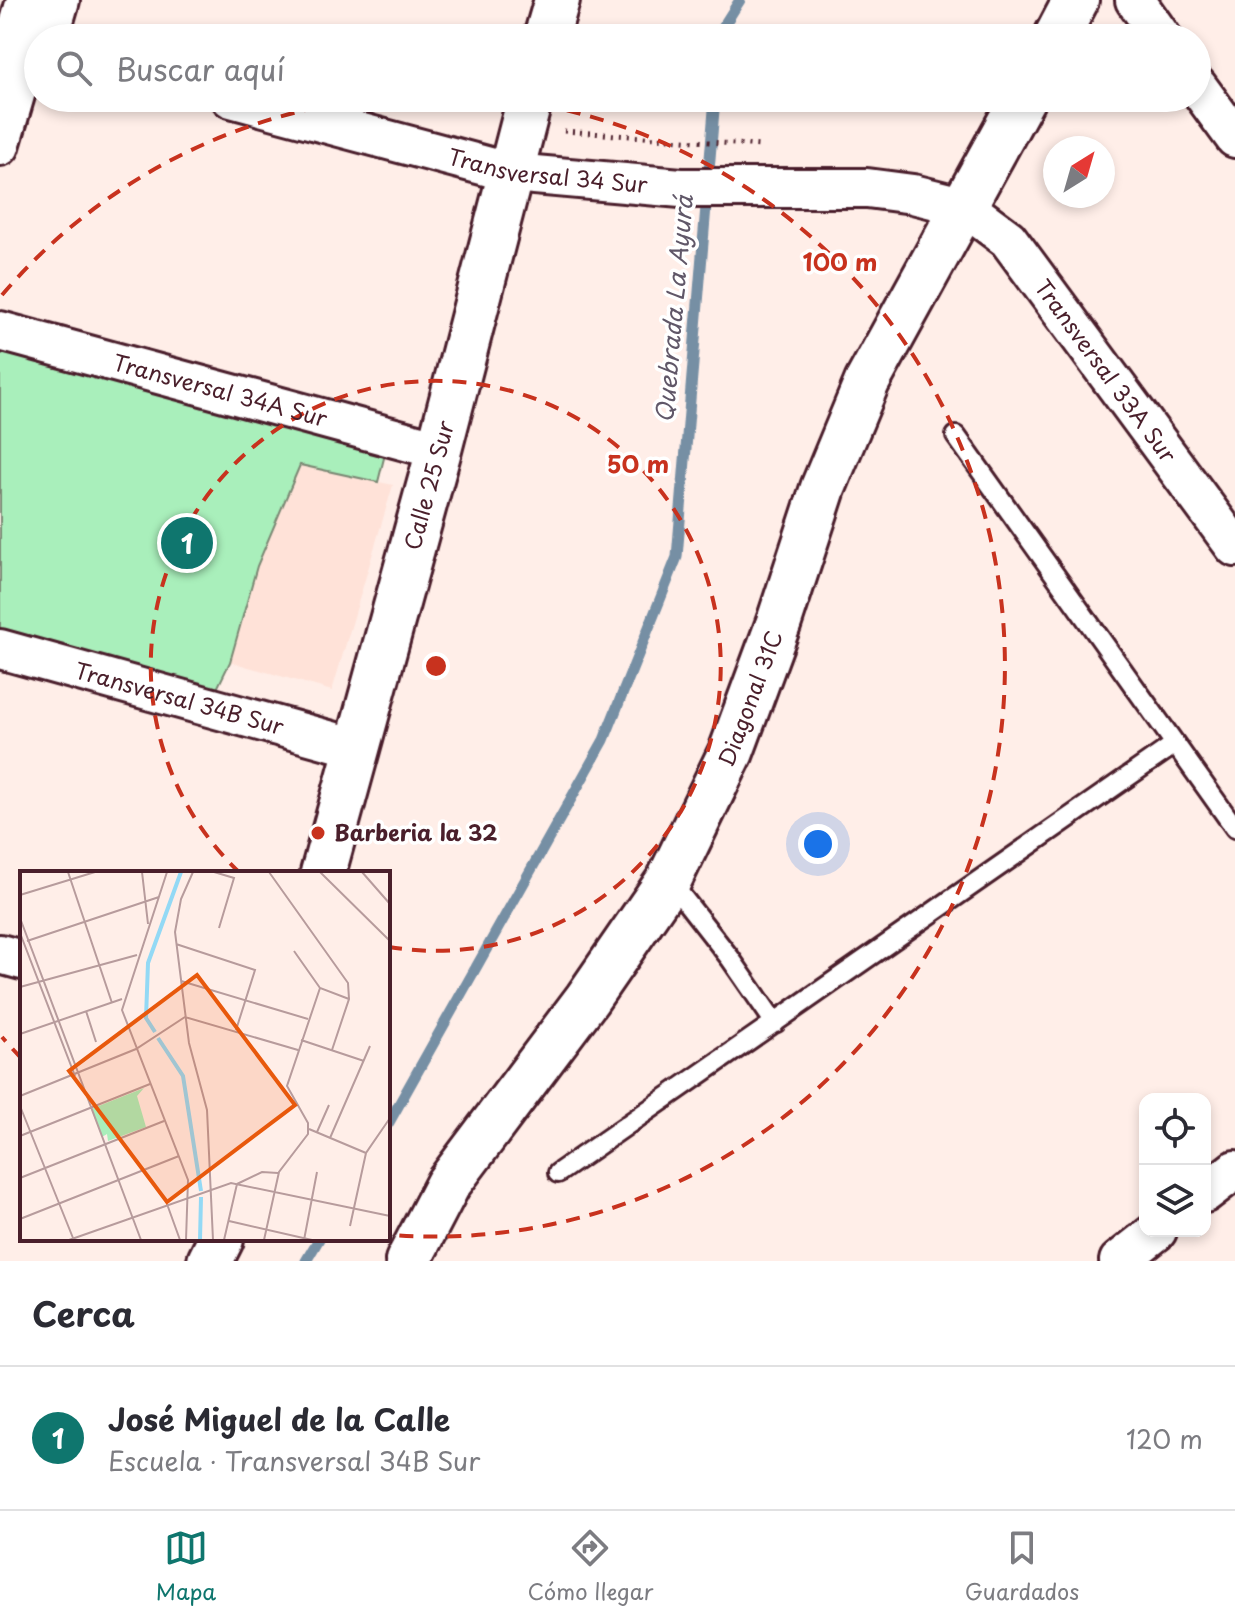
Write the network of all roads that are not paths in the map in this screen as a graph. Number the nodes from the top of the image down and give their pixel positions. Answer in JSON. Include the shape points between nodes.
{"nodes":[{"id":1,"x":26,"y":0,"type":"edge"},
{"id":2,"x":60,"y":0,"type":"edge"},
{"id":3,"x":557,"y":0,"type":"edge"},
{"id":4,"x":1076,"y":0,"type":"edge"},
{"id":5,"x":1135,"y":0,"type":"edge"},
{"id":6,"x":26,"y":24,"type":"edge"},
{"id":7,"x":44,"y":24,"type":"edge"},
{"id":8,"x":550,"y":24,"type":"edge"},
{"id":9,"x":1063,"y":24,"type":"edge"},
{"id":10,"x":1152,"y":24,"type":"edge"},
{"id":11,"x":24,"y":58,"type":"edge"},
{"id":12,"x":1211,"y":105,"type":"edge"},
{"id":13,"x":283,"y":112,"type":"edge"},
{"id":14,"x":1016,"y":112,"type":"edge"},
{"id":15,"x":541,"y":114,"type":"edge"},
{"id":16,"x":1235,"y":138,"type":"edge"},
{"id":17,"x":0,"y":146,"type":"edge"},
{"id":18,"x":512,"y":173,"type":"junction"},
{"id":19,"x":965,"y":207,"type":"junction"},
{"id":20,"x":0,"y":331,"type":"edge"},
{"id":21,"x":956,"y":436,"type":"dead end"},
{"id":22,"x":439,"y":450,"type":"junction"},
{"id":23,"x":1229,"y":527,"type":"edge"},
{"id":24,"x":0,"y":649,"type":"edge"},
{"id":25,"x":1175,"y":744,"type":"junction"},
{"id":26,"x":357,"y":748,"type":"junction"},
{"id":27,"x":1235,"y":828,"type":"edge"},
{"id":28,"x":324,"y":871,"type":"edge"},
{"id":29,"x":669,"y":880,"type":"junction"},
{"id":30,"x":0,"y":954,"type":"edge"},
{"id":31,"x":20,"y":959,"type":"edge"},
{"id":32,"x":775,"y":1023,"type":"junction"},
{"id":33,"x":1235,"y":1170,"type":"edge"},
{"id":34,"x":558,"y":1173,"type":"dead end"},
{"id":35,"x":1211,"y":1188,"type":"edge"},
{"id":36,"x":1149,"y":1237,"type":"edge"},
{"id":37,"x":220,"y":1241,"type":"edge"},
{"id":38,"x":210,"y":1261,"type":"edge"},
{"id":39,"x":408,"y":1261,"type":"edge"},
{"id":40,"x":1119,"y":1261,"type":"edge"}],
"edges":[{"from":1,"to":6,"type":"street"},
{"from":2,"to":7,"type":"street"},
{"from":3,"to":8,"type":"main road"},
{"from":4,"to":9,"type":"main road"},
{"from":5,"to":10,"type":"street"},
{"from":11,"to":17,"type":"street"},
{"from":12,"to":16,"type":"street"},
{"from":13,"to":18,"type":"street","name":"Transversal 34 Sur"},
{"from":14,"to":19,"type":"main road","name":"Diagonal 31C"},
{"from":15,"to":18,"type":"main road","name":"Calle 25 Sur"},
{"from":18,"to":19,"type":"street","name":"Transversal 34 Sur","via":[[681,188],[867,188]]},
{"from":18,"to":22,"type":"main road","name":"Calle 25 Sur"},
{"from":19,"to":23,"type":"street","name":"Transversal 33A Sur","via":[[1008,239]]},
{"from":19,"to":29,"type":"main road","name":"Diagonal 31C","via":[[867,382],[823,488],[731,752]]},
{"from":20,"to":22,"type":"street","name":"Transversal 34A Sur"},
{"from":21,"to":25,"type":"lane"},
{"from":22,"to":26,"type":"main road","name":"Calle 25 Sur"},
{"from":24,"to":26,"type":"street","name":"Transversal 34B Sur"},
{"from":25,"to":27,"type":"lane"},
{"from":25,"to":32,"type":"lane"},
{"from":26,"to":28,"type":"main road","name":"Calle 25 Sur"},
{"from":29,"to":32,"type":"lane"},
{"from":29,"to":39,"type":"main road","name":"Diagonal 31C","via":[[448,1184]]},
{"from":30,"to":31,"type":"street"},
{"from":32,"to":34,"type":"lane"},
{"from":33,"to":35,"type":"street"},
{"from":36,"to":40,"type":"street"},
{"from":37,"to":38,"type":"main road"}]}
